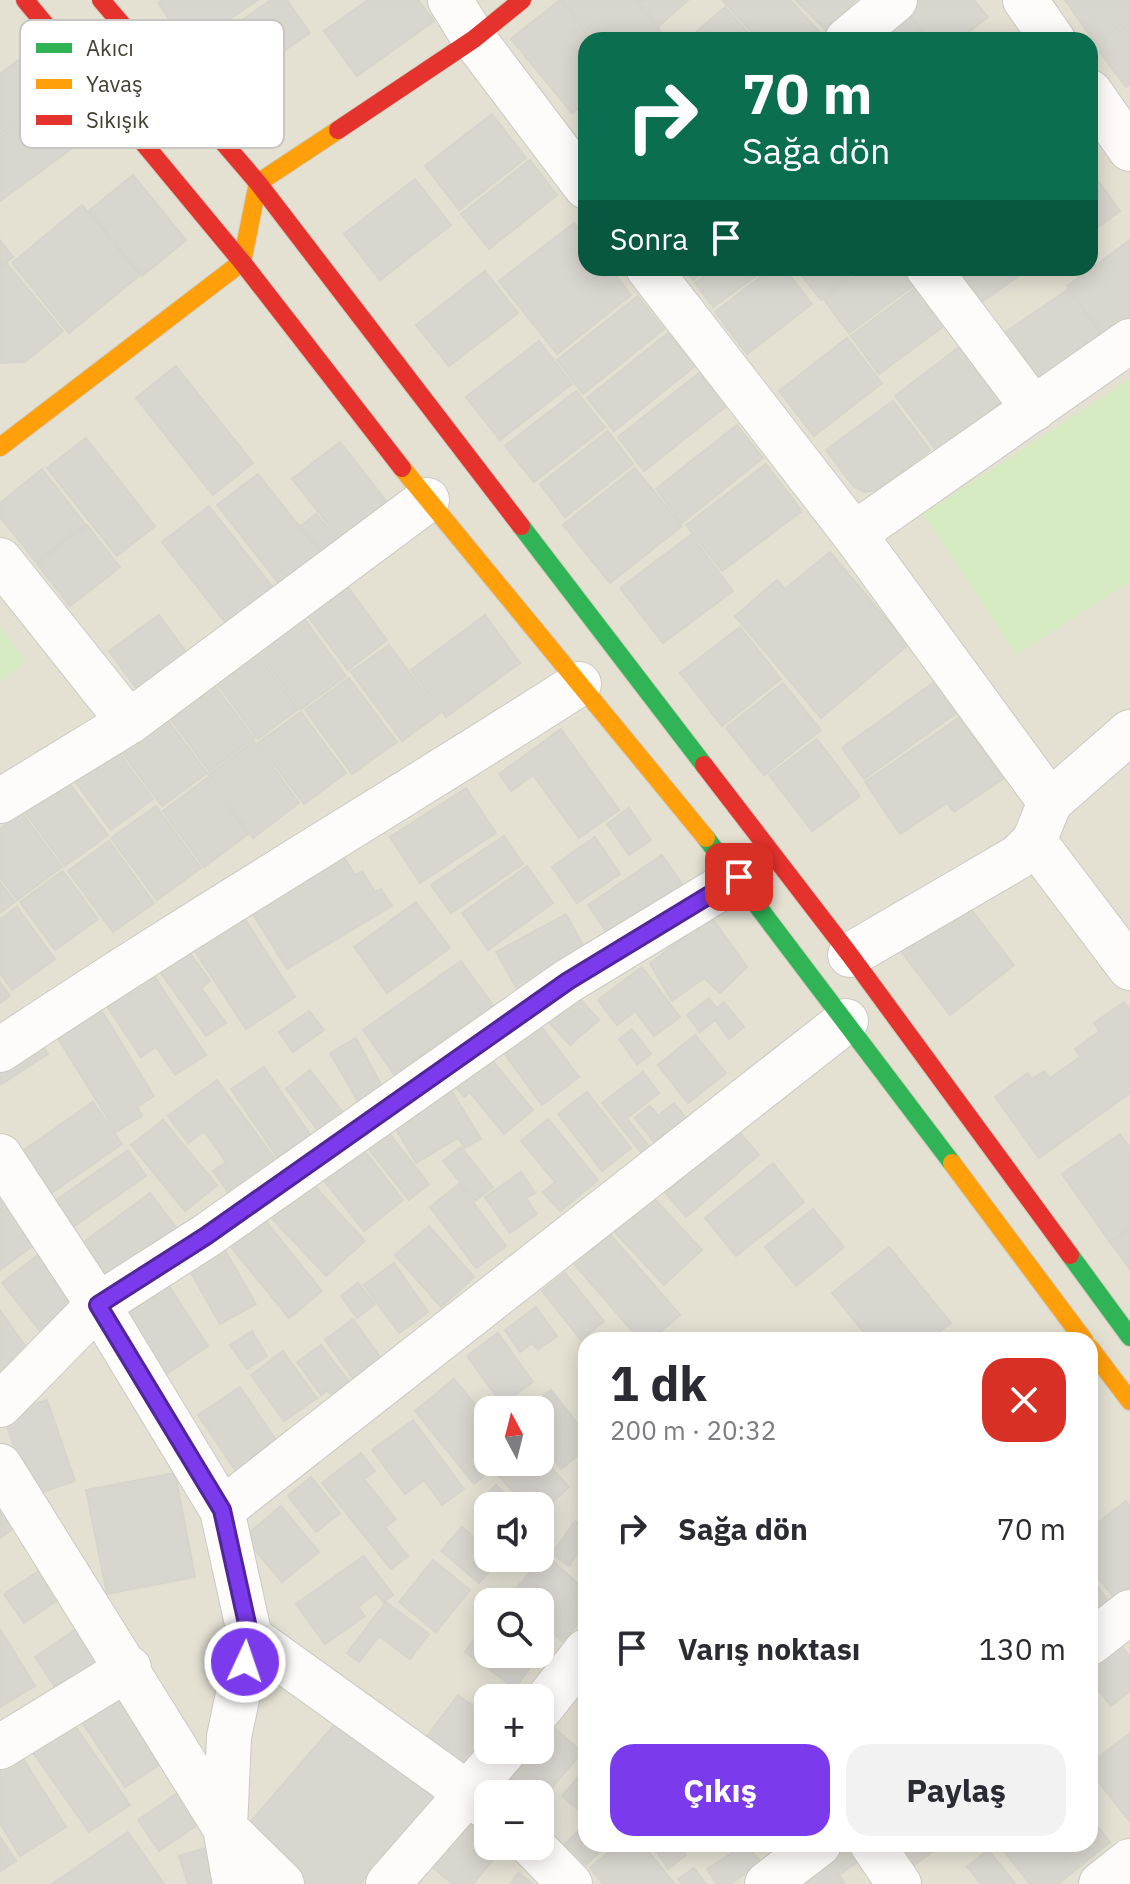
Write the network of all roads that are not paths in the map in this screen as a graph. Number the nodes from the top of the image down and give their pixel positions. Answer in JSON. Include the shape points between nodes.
{"nodes":[{"id":1,"x":25,"y":0,"type":"edge"},
{"id":2,"x":101,"y":0,"type":"edge"},
{"id":3,"x":450,"y":0,"type":"edge"},
{"id":4,"x":522,"y":0,"type":"edge"},
{"id":5,"x":895,"y":0,"type":"edge"},
{"id":6,"x":1025,"y":0,"type":"edge"},
{"id":7,"x":42,"y":20,"type":"edge"},
{"id":8,"x":118,"y":20,"type":"edge"},
{"id":9,"x":857,"y":32,"type":"edge"},
{"id":10,"x":1047,"y":32,"type":"edge"},
{"id":11,"x":474,"y":39,"type":"junction"},
{"id":12,"x":1098,"y":103,"type":"edge"},
{"id":13,"x":148,"y":148,"type":"edge"},
{"id":14,"x":228,"y":148,"type":"edge"},
{"id":15,"x":1130,"y":149,"type":"edge"},
{"id":16,"x":578,"y":176,"type":"edge"},
{"id":17,"x":258,"y":183,"type":"junction"},
{"id":18,"x":242,"y":262,"type":"junction"},
{"id":19,"x":654,"y":276,"type":"edge"},
{"id":20,"x":934,"y":276,"type":"edge"},
{"id":21,"x":1130,"y":341,"type":"edge"},
{"id":22,"x":1034,"y":409,"type":"junction"},
{"id":23,"x":0,"y":447,"type":"edge"},
{"id":24,"x":427,"y":500,"type":"junction"},
{"id":25,"x":854,"y":534,"type":"junction"},
{"id":26,"x":0,"y":560,"type":"edge"},
{"id":27,"x":579,"y":684,"type":"junction"},
{"id":28,"x":129,"y":722,"type":"junction"},
{"id":29,"x":1130,"y":732,"type":"edge"},
{"id":30,"x":0,"y":801,"type":"edge"},
{"id":31,"x":1050,"y":802,"type":"junction"},
{"id":32,"x":1034,"y":841,"type":"junction"},
{"id":33,"x":739,"y":877,"type":"junction"},
{"id":34,"x":850,"y":955,"type":"junction"},
{"id":35,"x":1130,"y":968,"type":"edge"},
{"id":36,"x":846,"y":1021,"type":"junction"},
{"id":37,"x":0,"y":1050,"type":"edge"},
{"id":38,"x":0,"y":1156,"type":"edge"},
{"id":39,"x":98,"y":1305,"type":"junction"},
{"id":40,"x":1078,"y":1332,"type":"edge"},
{"id":41,"x":1130,"y":1337,"type":"edge"},
{"id":42,"x":1098,"y":1359,"type":"edge"},
{"id":43,"x":1130,"y":1401,"type":"edge"},
{"id":44,"x":0,"y":1405,"type":"edge"},
{"id":45,"x":0,"y":1466,"type":"edge"},
{"id":46,"x":222,"y":1510,"type":"junction"},
{"id":47,"x":1130,"y":1612,"type":"edge"},
{"id":48,"x":250,"y":1637,"type":"junction"},
{"id":49,"x":1098,"y":1637,"type":"edge"},
{"id":50,"x":578,"y":1661,"type":"edge"},
{"id":51,"x":129,"y":1668,"type":"junction"},
{"id":52,"x":554,"y":1691,"type":"edge"},
{"id":53,"x":0,"y":1747,"type":"edge"},
{"id":54,"x":474,"y":1797,"type":"edge"},
{"id":55,"x":474,"y":1804,"type":"edge"},
{"id":56,"x":225,"y":1828,"type":"junction"},
{"id":57,"x":809,"y":1852,"type":"edge"},
{"id":58,"x":877,"y":1852,"type":"edge"},
{"id":59,"x":547,"y":1860,"type":"edge"},
{"id":60,"x":1130,"y":1861,"type":"edge"},
{"id":61,"x":235,"y":1884,"type":"edge"},
{"id":62,"x":282,"y":1884,"type":"edge"},
{"id":63,"x":388,"y":1884,"type":"edge"},
{"id":64,"x":570,"y":1884,"type":"edge"},
{"id":65,"x":767,"y":1884,"type":"edge"},
{"id":66,"x":899,"y":1884,"type":"edge"},
{"id":67,"x":1101,"y":1884,"type":"edge"}],
"edges":[{"from":1,"to":7,"type":"main road"},
{"from":2,"to":8,"type":"main road"},
{"from":3,"to":11,"type":"street"},
{"from":4,"to":11,"type":"main road"},
{"from":5,"to":9,"type":"street"},
{"from":6,"to":10,"type":"street"},
{"from":11,"to":16,"type":"street"},
{"from":11,"to":17,"type":"main road"},
{"from":12,"to":15,"type":"street"},
{"from":13,"to":18,"type":"main road"},
{"from":14,"to":17,"type":"main road"},
{"from":17,"to":18,"type":"main road"},
{"from":17,"to":34,"type":"main road"},
{"from":18,"to":23,"type":"main road"},
{"from":18,"to":24,"type":"main road"},
{"from":19,"to":25,"type":"street"},
{"from":20,"to":22,"type":"street"},
{"from":21,"to":22,"type":"street"},
{"from":22,"to":25,"type":"street"},
{"from":24,"to":27,"type":"main road"},
{"from":24,"to":28,"type":"street"},
{"from":25,"to":31,"type":"street"},
{"from":26,"to":28,"type":"street"},
{"from":27,"to":33,"type":"main road"},
{"from":27,"to":37,"type":"street","via":[[128,964]]},
{"from":28,"to":30,"type":"street"},
{"from":29,"to":31,"type":"street"},
{"from":31,"to":32,"type":"street"},
{"from":32,"to":34,"type":"street","via":[[1018,857]]},
{"from":32,"to":35,"type":"street"},
{"from":33,"to":36,"type":"main road"},
{"from":33,"to":39,"type":"street","via":[[568,981],[206,1236]]},
{"from":34,"to":41,"type":"main road"},
{"from":36,"to":40,"type":"main road"},
{"from":36,"to":46,"type":"street"},
{"from":38,"to":39,"type":"street"},
{"from":39,"to":44,"type":"street"},
{"from":39,"to":46,"type":"street"},
{"from":42,"to":43,"type":"main road"},
{"from":45,"to":51,"type":"street"},
{"from":46,"to":48,"type":"street"},
{"from":47,"to":49,"type":"street"},
{"from":48,"to":54,"type":"street"},
{"from":48,"to":56,"type":"street","via":[[229,1737]]},
{"from":50,"to":52,"type":"street"},
{"from":51,"to":53,"type":"street"},
{"from":51,"to":56,"type":"street"},
{"from":55,"to":63,"type":"street"},
{"from":56,"to":61,"type":"street"},
{"from":56,"to":62,"type":"street"},
{"from":57,"to":65,"type":"street"},
{"from":58,"to":66,"type":"street"},
{"from":59,"to":64,"type":"street"},
{"from":60,"to":67,"type":"street"}]}
